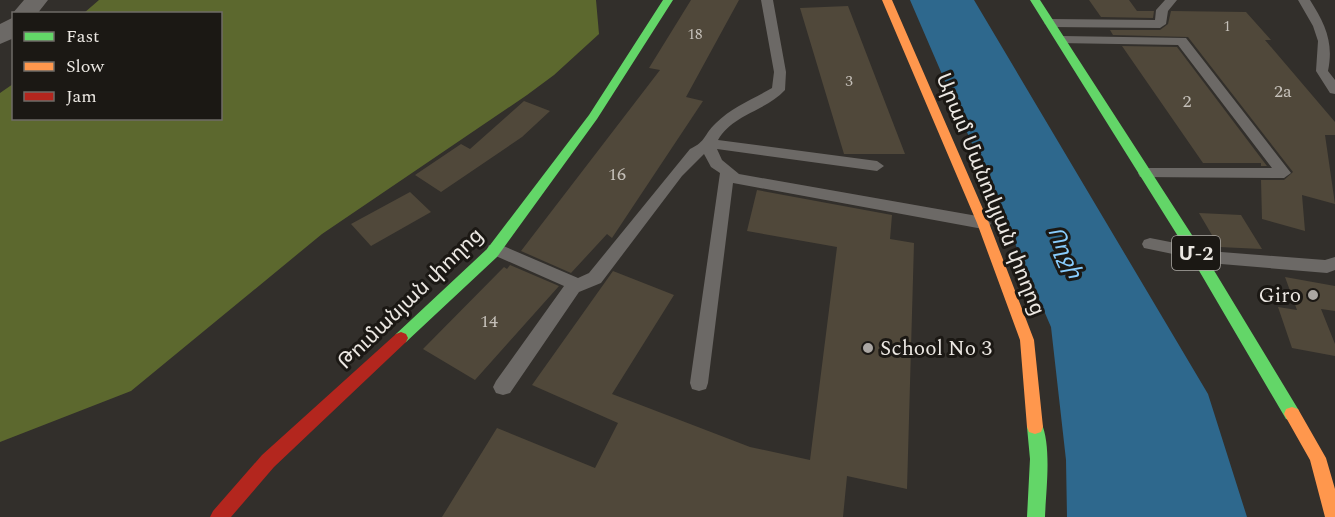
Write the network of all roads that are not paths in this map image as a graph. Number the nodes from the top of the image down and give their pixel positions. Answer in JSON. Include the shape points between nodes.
{"nodes":[{"id":1,"x":37,"y":0,"type":"edge"},
{"id":2,"x":668,"y":0,"type":"edge"},
{"id":3,"x":767,"y":0,"type":"edge"},
{"id":4,"x":887,"y":0,"type":"edge"},
{"id":5,"x":1035,"y":0,"type":"edge"},
{"id":6,"x":1154,"y":0,"type":"edge"},
{"id":7,"x":1172,"y":0,"type":"edge"},
{"id":8,"x":1304,"y":0,"type":"edge"},
{"id":9,"x":1162,"y":10,"type":"junction"},
{"id":10,"x":26,"y":12,"type":"edge"},
{"id":11,"x":1050,"y":23,"type":"junction"},
{"id":12,"x":12,"y":26,"type":"edge"},
{"id":13,"x":0,"y":37,"type":"edge"},
{"id":14,"x":1062,"y":40,"type":"junction"},
{"id":15,"x":1335,"y":90,"type":"edge"},
{"id":16,"x":712,"y":144,"type":"junction"},
{"id":17,"x":877,"y":166,"type":"dead end"},
{"id":18,"x":727,"y":172,"type":"junction"},
{"id":19,"x":1145,"y":173,"type":"junction"},
{"id":20,"x":983,"y":223,"type":"junction"},
{"id":21,"x":1150,"y":244,"type":"dead end"},
{"id":22,"x":495,"y":249,"type":"junction"},
{"id":23,"x":1196,"y":253,"type":"junction"},
{"id":24,"x":1335,"y":263,"type":"edge"},
{"id":25,"x":573,"y":287,"type":"junction"},
{"id":26,"x":699,"y":383,"type":"dead end"},
{"id":27,"x":503,"y":387,"type":"dead end"},
{"id":28,"x":219,"y":517,"type":"edge"},
{"id":29,"x":1035,"y":517,"type":"edge"},
{"id":30,"x":1334,"y":517,"type":"edge"}],
"edges":[{"from":1,"to":10,"type":"street"},
{"from":2,"to":22,"type":"main road","name":"Թումանյան փողոց","via":[[593,117]]},
{"from":3,"to":16,"type":"lane","via":[[780,72],[778,90],[734,114],[713,134]]},
{"from":4,"to":20,"type":"main road","name":"Արամ Մանուկյան փողոց"},
{"from":5,"to":11,"type":"main road","number":"Մ-2"},
{"from":6,"to":9,"type":"lane"},
{"from":7,"to":9,"type":"lane"},
{"from":8,"to":15,"type":"lane","via":[[1321,28],[1327,52],[1322,71]]},
{"from":9,"to":11,"type":"lane","via":[[1160,24]]},
{"from":11,"to":14,"type":"main road","number":"Մ-2"},
{"from":12,"to":13,"type":"street"},
{"from":14,"to":19,"type":"main road","number":"Մ-2"},
{"from":14,"to":19,"type":"lane","via":[[1182,41],[1284,173]]},
{"from":16,"to":17,"type":"lane"},
{"from":16,"to":18,"type":"lane","via":[[710,153],[716,166]]},
{"from":16,"to":25,"type":"lane","via":[[694,152],[595,278]]},
{"from":18,"to":20,"type":"lane","via":[[735,178]]},
{"from":18,"to":26,"type":"lane"},
{"from":19,"to":23,"type":"main road","number":"Մ-2"},
{"from":20,"to":29,"type":"main road","name":"Արամ Մանուկյան փողոց","via":[[1027,340],[1038,459]]},
{"from":21,"to":23,"type":"lane"},
{"from":22,"to":25,"type":"lane","via":[[571,281]]},
{"from":22,"to":28,"type":"main road","name":"Թումանյան փողոց","via":[[268,461]]},
{"from":23,"to":24,"type":"lane","via":[[1327,267]]},
{"from":23,"to":30,"type":"main road","number":"Մ-2","via":[[1318,458]]},
{"from":25,"to":27,"type":"lane"}]}
